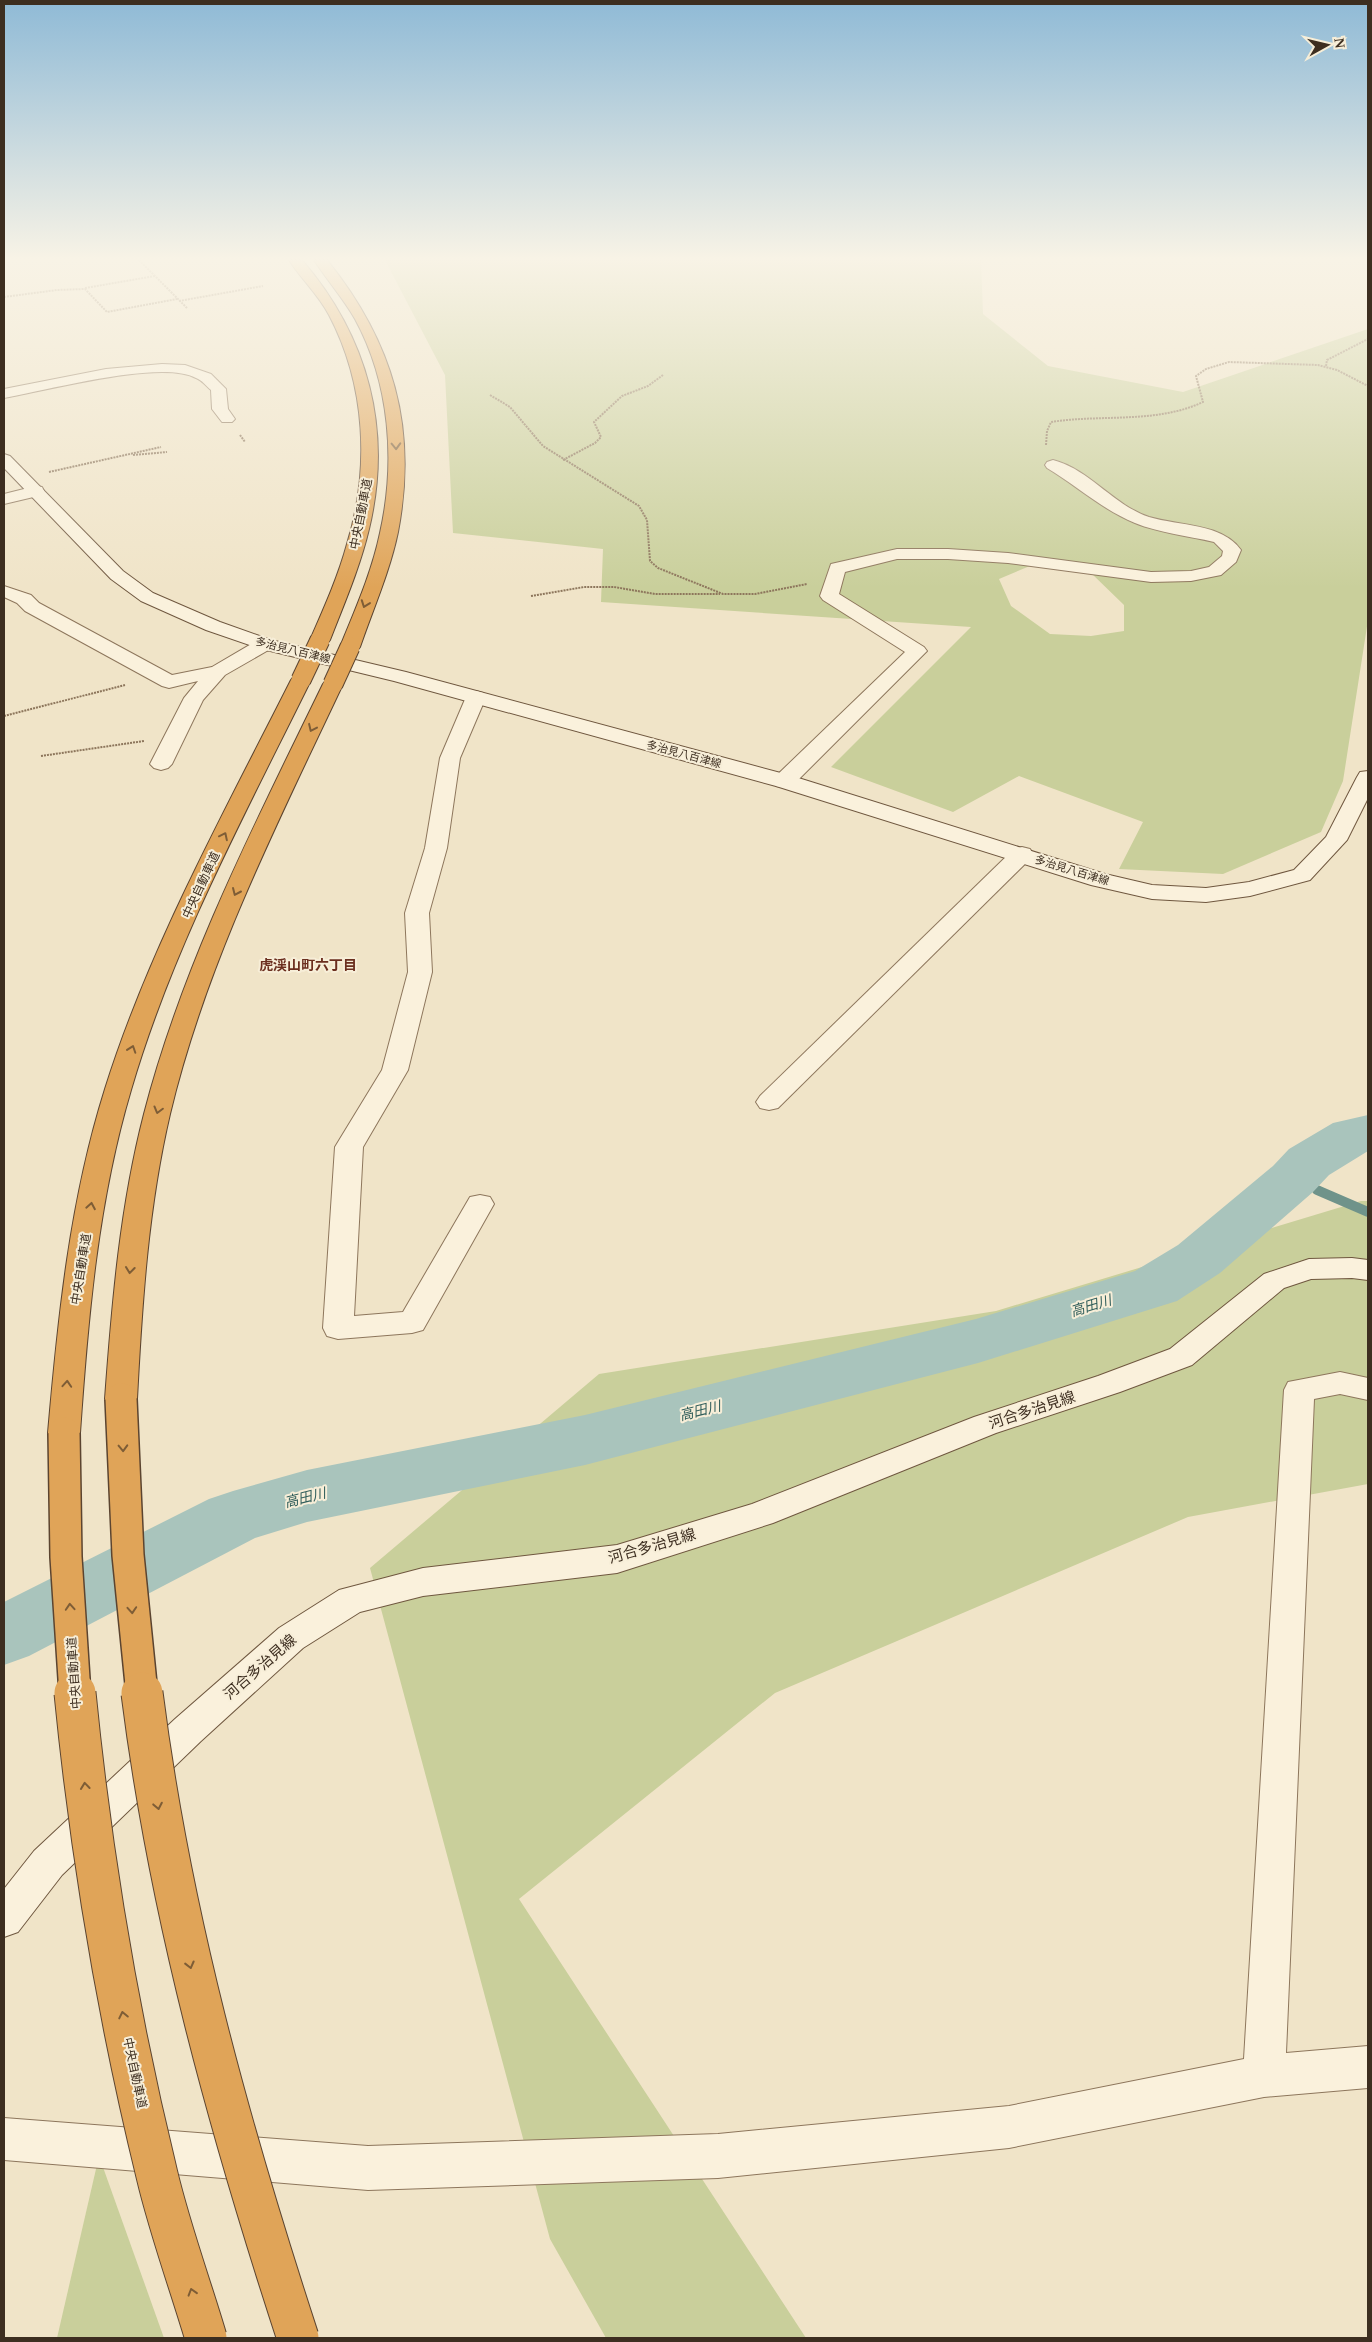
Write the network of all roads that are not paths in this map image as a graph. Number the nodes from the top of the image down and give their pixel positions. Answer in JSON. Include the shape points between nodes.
{"nodes":[{"id":1,"x":139,"y":369,"type":"edge"},
{"id":2,"x":185,"y":369,"type":"edge"},
{"id":3,"x":358,"y":369,"type":"edge"},
{"id":4,"x":383,"y":369,"type":"edge"},
{"id":5,"x":4,"y":394,"type":"edge"},
{"id":6,"x":227,"y":419,"type":"dead end"},
{"id":7,"x":4,"y":459,"type":"edge"},
{"id":8,"x":1053,"y":466,"type":"road end"},
{"id":9,"x":29,"y":485,"type":"junction"},
{"id":10,"x":4,"y":499,"type":"edge"},
{"id":11,"x":4,"y":591,"type":"edge"},
{"id":12,"x":265,"y":644,"type":"junction"},
{"id":13,"x":218,"y":671,"type":"junction"},
{"id":14,"x":476,"y":697,"type":"junction"},
{"id":15,"x":161,"y":764,"type":"dead end"},
{"id":16,"x":1368,"y":777,"type":"edge"},
{"id":17,"x":784,"y":780,"type":"junction"},
{"id":18,"x":1022,"y":854,"type":"junction"},
{"id":19,"x":769,"y":1102,"type":"dead end"},
{"id":20,"x":480,"y":1204,"type":"dead end"},
{"id":21,"x":1368,"y":1270,"type":"edge"},
{"id":22,"x":1368,"y":1390,"type":"edge"},
{"id":23,"x":4,"y":1919,"type":"edge"},
{"id":24,"x":1368,"y":2068,"type":"edge"},
{"id":25,"x":1264,"y":2076,"type":"junction"},
{"id":26,"x":4,"y":2139,"type":"edge"},
{"id":27,"x":206,"y":2338,"type":"edge"},
{"id":28,"x":298,"y":2338,"type":"edge"}],
"edges":[{"from":1,"to":5,"type":"street"},
{"from":2,"to":6,"type":"street","via":[[201,374],[218,390],[220,409]]},
{"from":27,"to":3,"type":"highway","name":"中央自動車道","one_way":true,"bridge":true,"via":[[157,2176],[121,2007],[92,1845],[75,1694],[66,1557],[64,1433],[70,1340],[98,1169],[118,1090],[144,1016],[203,879],[320,640],[356,543],[369,475],[370,442]]},
{"from":4,"to":28,"type":"highway","one_way":true,"bridge":true,"via":[[393,410],[397,470],[389,533],[350,647],[230,905],[178,1040],[157,1114],[139,1198],[127,1294],[122,1399],[125,1517],[135,1648],[155,1790],[184,1940],[226,2106]]},
{"from":7,"to":9,"type":"street","name":"多治見八百津線"},
{"from":8,"to":17,"type":"street","via":[[1076,478],[1109,504],[1142,520],[1220,538],[1232,550],[1230,558],[1215,571],[1190,576],[1150,577],[1008,558],[948,554],[897,554],[838,568],[829,596],[917,651]]},
{"from":9,"to":10,"type":"street"},
{"from":9,"to":12,"type":"street","name":"多治見八百津線","via":[[117,575],[147,597],[204,623]]},
{"from":11,"to":13,"type":"street","via":[[24,599],[32,607],[169,682]]},
{"from":12,"to":13,"type":"street"},
{"from":12,"to":14,"type":"street","name":"多治見八百津線"},
{"from":13,"to":15,"type":"street","via":[[194,698]]},
{"from":14,"to":17,"type":"street","name":"多治見八百津線"},
{"from":14,"to":20,"type":"street","via":[[450,758],[436,848],[417,914],[420,972],[395,1070],[349,1147],[338,1328],[412,1322]]},
{"from":16,"to":18,"type":"street","name":"多治見八百津線","via":[[1336,840],[1302,875],[1250,890],[1206,895],[1152,892],[1100,880]]},
{"from":17,"to":18,"type":"street","name":"多治見八百津線"},
{"from":18,"to":19,"type":"street"},
{"from":21,"to":23,"type":"street","name":"河合多治見線","via":[[1309,1269],[1274,1281],[1182,1357],[985,1425],[761,1514],[617,1559],[423,1582],[351,1600],[291,1638],[188,1730],[48,1863]]},
{"from":22,"to":25,"type":"street","via":[[1340,1383],[1299,1390]]},
{"from":24,"to":25,"type":"street"},
{"from":25,"to":26,"type":"street","via":[[1009,2127],[718,2156],[368,2168]]}]}
